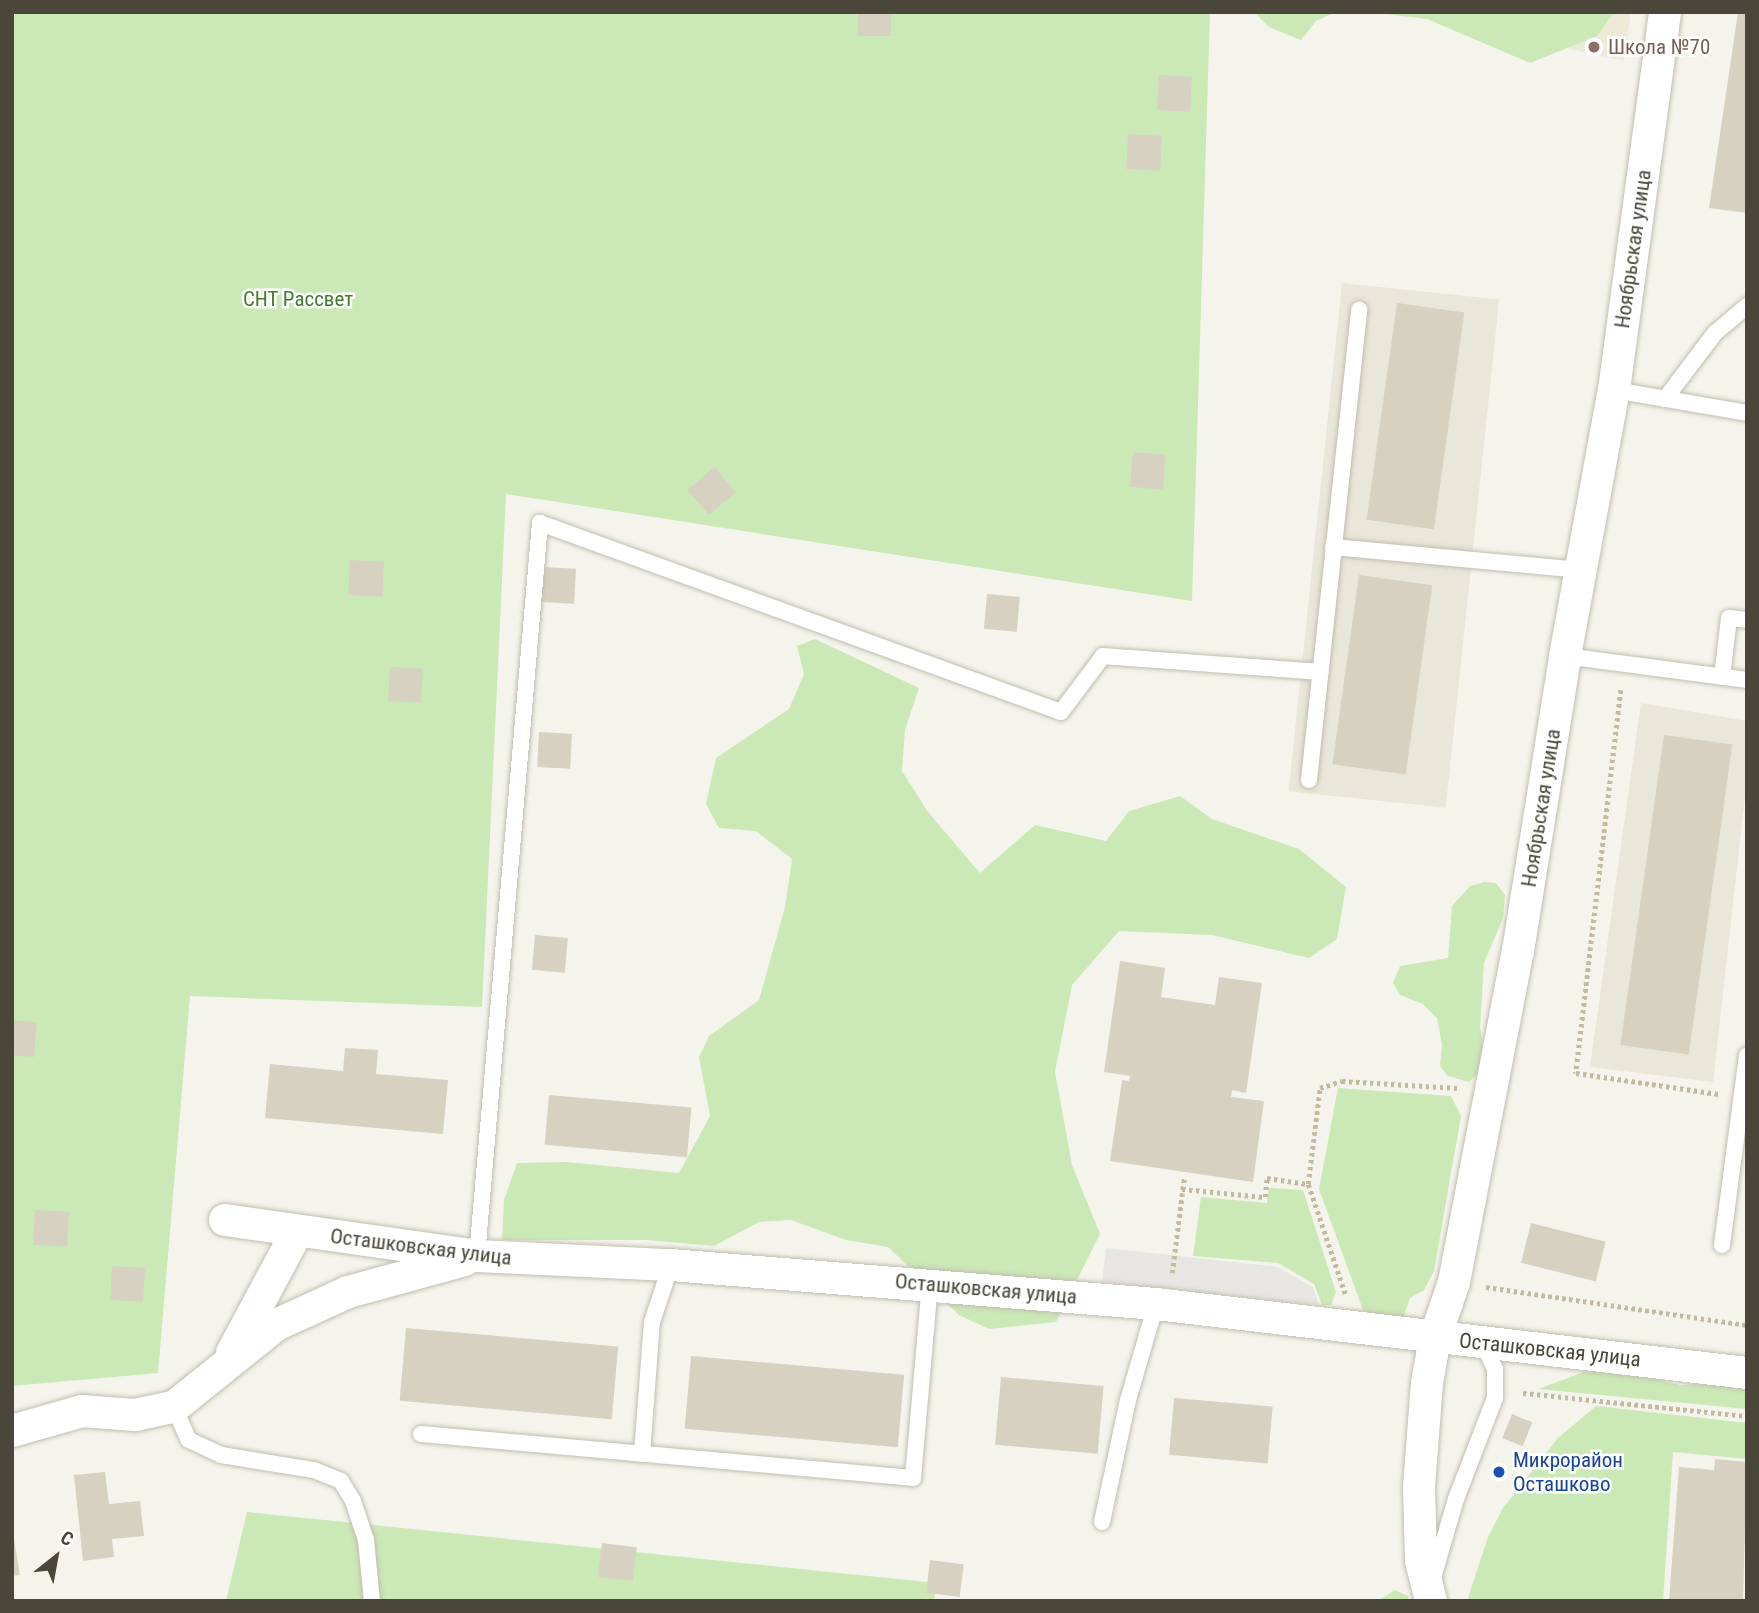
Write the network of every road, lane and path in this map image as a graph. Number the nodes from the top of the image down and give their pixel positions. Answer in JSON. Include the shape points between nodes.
{"nodes":[{"id":1,"x":1665,"y":12,"type":"edge"},
{"id":2,"x":1747,"y":306,"type":"edge"},
{"id":3,"x":1359,"y":310,"type":"dead end"},
{"id":4,"x":1614,"y":390,"type":"junction"},
{"id":5,"x":1665,"y":399,"type":"junction"},
{"id":6,"x":1747,"y":413,"type":"edge"},
{"id":7,"x":1334,"y":547,"type":"junction"},
{"id":8,"x":1581,"y":570,"type":"junction"},
{"id":9,"x":1747,"y":620,"type":"edge"},
{"id":10,"x":1565,"y":656,"type":"junction"},
{"id":11,"x":1624,"y":664,"type":"junction"},
{"id":12,"x":1320,"y":672,"type":"junction"},
{"id":13,"x":1722,"y":677,"type":"junction"},
{"id":14,"x":1747,"y":680,"type":"edge"},
{"id":15,"x":1309,"y":780,"type":"dead end"},
{"id":16,"x":1747,"y":1056,"type":"edge"},
{"id":17,"x":1491,"y":1095,"type":"junction"},
{"id":18,"x":1741,"y":1097,"type":"junction"},
{"id":19,"x":1184,"y":1178,"type":"dead end"},
{"id":20,"x":1308,"y":1184,"type":"junction"},
{"id":21,"x":1182,"y":1189,"type":"junction"},
{"id":22,"x":225,"y":1220,"type":"dead end"},
{"id":23,"x":297,"y":1232,"type":"junction"},
{"id":24,"x":1722,"y":1245,"type":"dead end"},
{"id":25,"x":477,"y":1256,"type":"junction"},
{"id":26,"x":671,"y":1265,"type":"junction"},
{"id":27,"x":1454,"y":1282,"type":"junction"},
{"id":28,"x":930,"y":1283,"type":"junction"},
{"id":29,"x":1162,"y":1304,"type":"junction"},
{"id":30,"x":1747,"y":1325,"type":"edge"},
{"id":31,"x":1356,"y":1328,"type":"junction"},
{"id":32,"x":1435,"y":1338,"type":"junction"},
{"id":33,"x":1480,"y":1339,"type":"junction"},
{"id":34,"x":227,"y":1364,"type":"junction"},
{"id":35,"x":1747,"y":1373,"type":"edge"},
{"id":36,"x":1523,"y":1393,"type":"dead end"},
{"id":37,"x":174,"y":1407,"type":"junction"},
{"id":38,"x":1747,"y":1416,"type":"edge"},
{"id":39,"x":12,"y":1431,"type":"edge"},
{"id":40,"x":421,"y":1434,"type":"dead end"},
{"id":41,"x":642,"y":1454,"type":"junction"},
{"id":42,"x":1102,"y":1522,"type":"dead end"},
{"id":43,"x":1430,"y":1597,"type":"edge"},
{"id":44,"x":372,"y":1601,"type":"edge"}],
"edges":[{"from":1,"to":4,"type":"street","name":"Ноябрьская улица"},
{"from":2,"to":5,"type":"lane","via":[[1715,333]]},
{"from":3,"to":7,"type":"lane"},
{"from":4,"to":5,"type":"lane"},
{"from":4,"to":8,"type":"street","name":"Ноябрьская улица"},
{"from":5,"to":6,"type":"lane"},
{"from":7,"to":8,"type":"lane"},
{"from":7,"to":12,"type":"lane"},
{"from":8,"to":10,"type":"street","name":"Ноябрьская улица"},
{"from":9,"to":13,"type":"lane","via":[[1730,618]]},
{"from":10,"to":11,"type":"lane"},
{"from":10,"to":17,"type":"street","name":"Ноябрьская улица"},
{"from":11,"to":13,"type":"lane"},
{"from":11,"to":18,"type":"path","via":[[1576,1073]]},
{"from":12,"to":15,"type":"lane"},
{"from":12,"to":25,"type":"lane","via":[[1103,656],[1061,712],[540,523]]},
{"from":13,"to":14,"type":"lane"},
{"from":16,"to":18,"type":"lane"},
{"from":17,"to":20,"type":"path","via":[[1444,1085],[1342,1081],[1320,1088]]},
{"from":17,"to":27,"type":"street","name":"Ноябрьская улица"},
{"from":18,"to":24,"type":"lane"},
{"from":19,"to":21,"type":"path"},
{"from":20,"to":21,"type":"path","via":[[1268,1178],[1265,1197]]},
{"from":20,"to":31,"type":"path"},
{"from":21,"to":29,"type":"path"},
{"from":22,"to":23,"type":"street","name":"Осташковская улица"},
{"from":23,"to":25,"type":"street","name":"Осташковская улица"},
{"from":23,"to":34,"type":"street"},
{"from":25,"to":26,"type":"street","name":"Осташковская улица"},
{"from":25,"to":34,"type":"street","via":[[348,1292],[276,1325]]},
{"from":26,"to":28,"type":"street","name":"Осташковская улица"},
{"from":26,"to":41,"type":"lane","via":[[652,1322]]},
{"from":27,"to":30,"type":"path","via":[[1641,1313]]},
{"from":27,"to":32,"type":"street","name":"Ноябрьская улица"},
{"from":28,"to":29,"type":"street","name":"Осташковская улица"},
{"from":28,"to":41,"type":"lane","via":[[913,1478]]},
{"from":29,"to":31,"type":"street","name":"Осташковская улица"},
{"from":29,"to":42,"type":"lane","via":[[1128,1400]]},
{"from":31,"to":32,"type":"street","name":"Осташковская улица"},
{"from":32,"to":33,"type":"street","name":"Осташковская улица"},
{"from":32,"to":43,"type":"street","name":"Ноябрьская улица","via":[[1421,1433],[1419,1486],[1421,1561]]},
{"from":33,"to":35,"type":"street","name":"Осташковская улица"},
{"from":33,"to":43,"type":"lane","via":[[1495,1369],[1495,1398],[1453,1510]]},
{"from":34,"to":37,"type":"street"},
{"from":36,"to":38,"type":"path"},
{"from":37,"to":39,"type":"street","via":[[135,1415],[82,1411]]},
{"from":37,"to":44,"type":"lane","via":[[189,1440],[221,1455],[314,1470],[341,1481],[366,1540]]},
{"from":40,"to":41,"type":"lane"}]}
